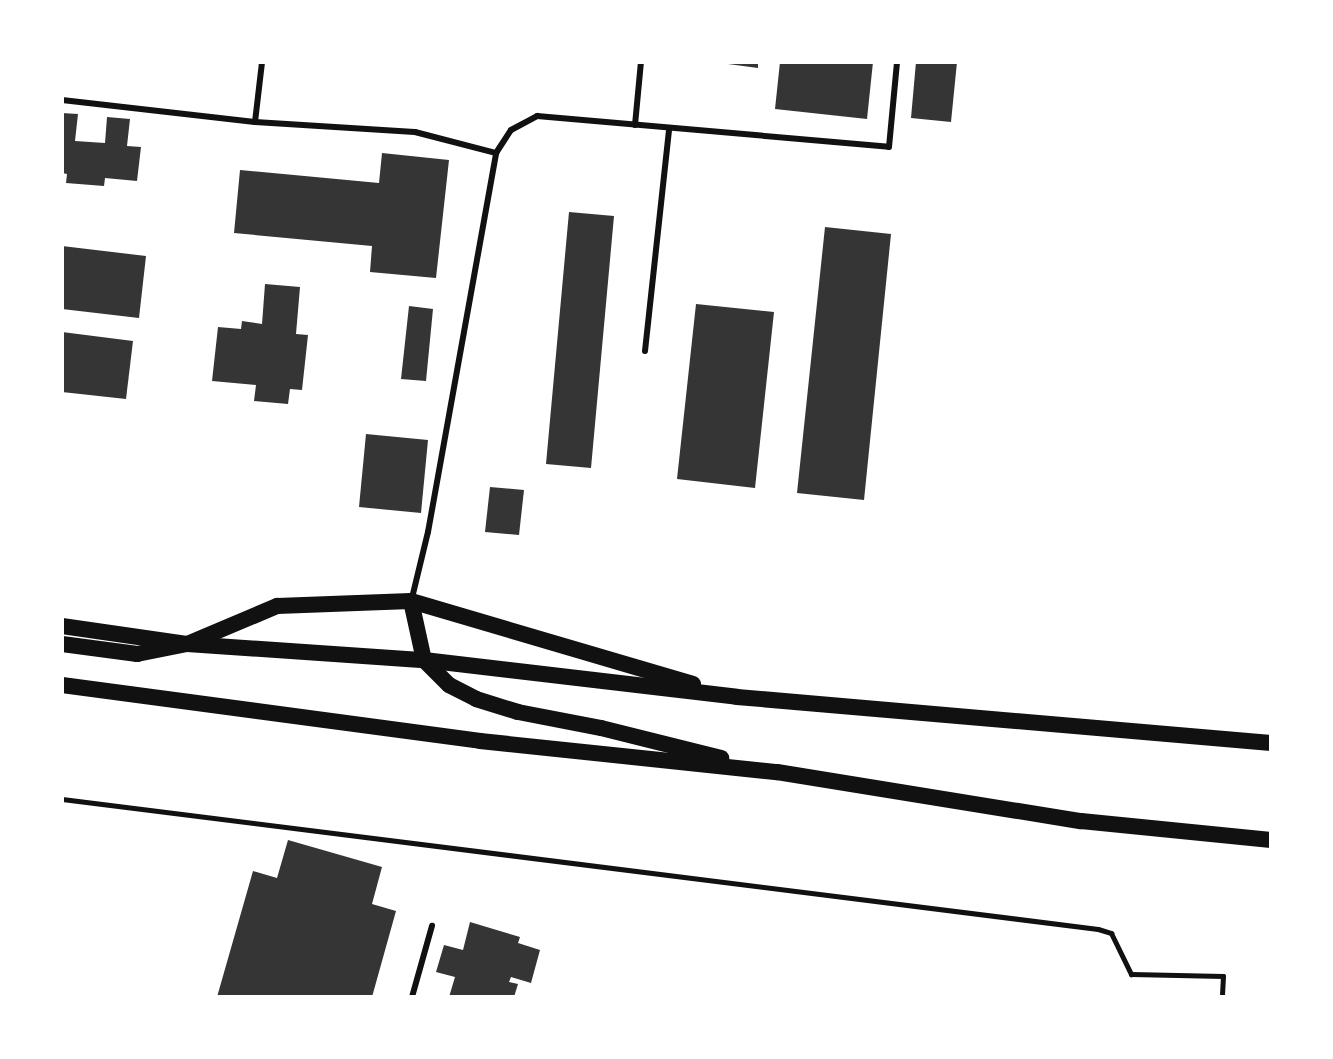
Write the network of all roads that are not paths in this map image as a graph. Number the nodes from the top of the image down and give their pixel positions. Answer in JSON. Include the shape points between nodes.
{"nodes":[{"id":1,"x":262,"y":62,"type":"edge"},
{"id":2,"x":641,"y":62,"type":"edge"},
{"id":3,"x":897,"y":62,"type":"edge"},
{"id":4,"x":62,"y":100,"type":"edge"},
{"id":5,"x":255,"y":122,"type":"junction"},
{"id":6,"x":635,"y":125,"type":"junction"},
{"id":7,"x":669,"y":129,"type":"junction"},
{"id":8,"x":496,"y":153,"type":"junction"},
{"id":9,"x":645,"y":351,"type":"dead end"},
{"id":10,"x":411,"y":601,"type":"junction"},
{"id":11,"x":62,"y":626,"type":"edge"},
{"id":12,"x":62,"y":644,"type":"edge"},
{"id":13,"x":187,"y":644,"type":"junction"},
{"id":14,"x":424,"y":660,"type":"junction"},
{"id":15,"x":62,"y":686,"type":"edge"},
{"id":16,"x":737,"y":697,"type":"junction"},
{"id":17,"x":1271,"y":743,"type":"edge"},
{"id":18,"x":777,"y":772,"type":"junction"},
{"id":19,"x":1271,"y":840,"type":"edge"},
{"id":20,"x":432,"y":926,"type":"dead end"},
{"id":21,"x":412,"y":997,"type":"edge"}],
"edges":[{"from":1,"to":5,"type":"lane"},
{"from":2,"to":6,"type":"lane"},
{"from":3,"to":7,"type":"lane","via":[[889,147]]},
{"from":4,"to":5,"type":"lane"},
{"from":5,"to":8,"type":"lane","via":[[415,132]]},
{"from":6,"to":7,"type":"lane"},
{"from":6,"to":8,"type":"lane","via":[[537,116],[511,130]]},
{"from":7,"to":9,"type":"lane"},
{"from":8,"to":10,"type":"lane"},
{"from":10,"to":13,"type":"main road","via":[[277,606]]},
{"from":10,"to":14,"type":"main road"},
{"from":10,"to":16,"type":"main road"},
{"from":11,"to":13,"type":"main road"},
{"from":12,"to":13,"type":"main road","via":[[137,654]]},
{"from":13,"to":14,"type":"main road"},
{"from":14,"to":16,"type":"main road"},
{"from":14,"to":18,"type":"main road","via":[[449,685],[490,704]]},
{"from":15,"to":18,"type":"main road","via":[[480,741]]},
{"from":16,"to":17,"type":"main road"},
{"from":18,"to":19,"type":"main road","via":[[1081,821]]},
{"from":20,"to":21,"type":"lane"}]}
